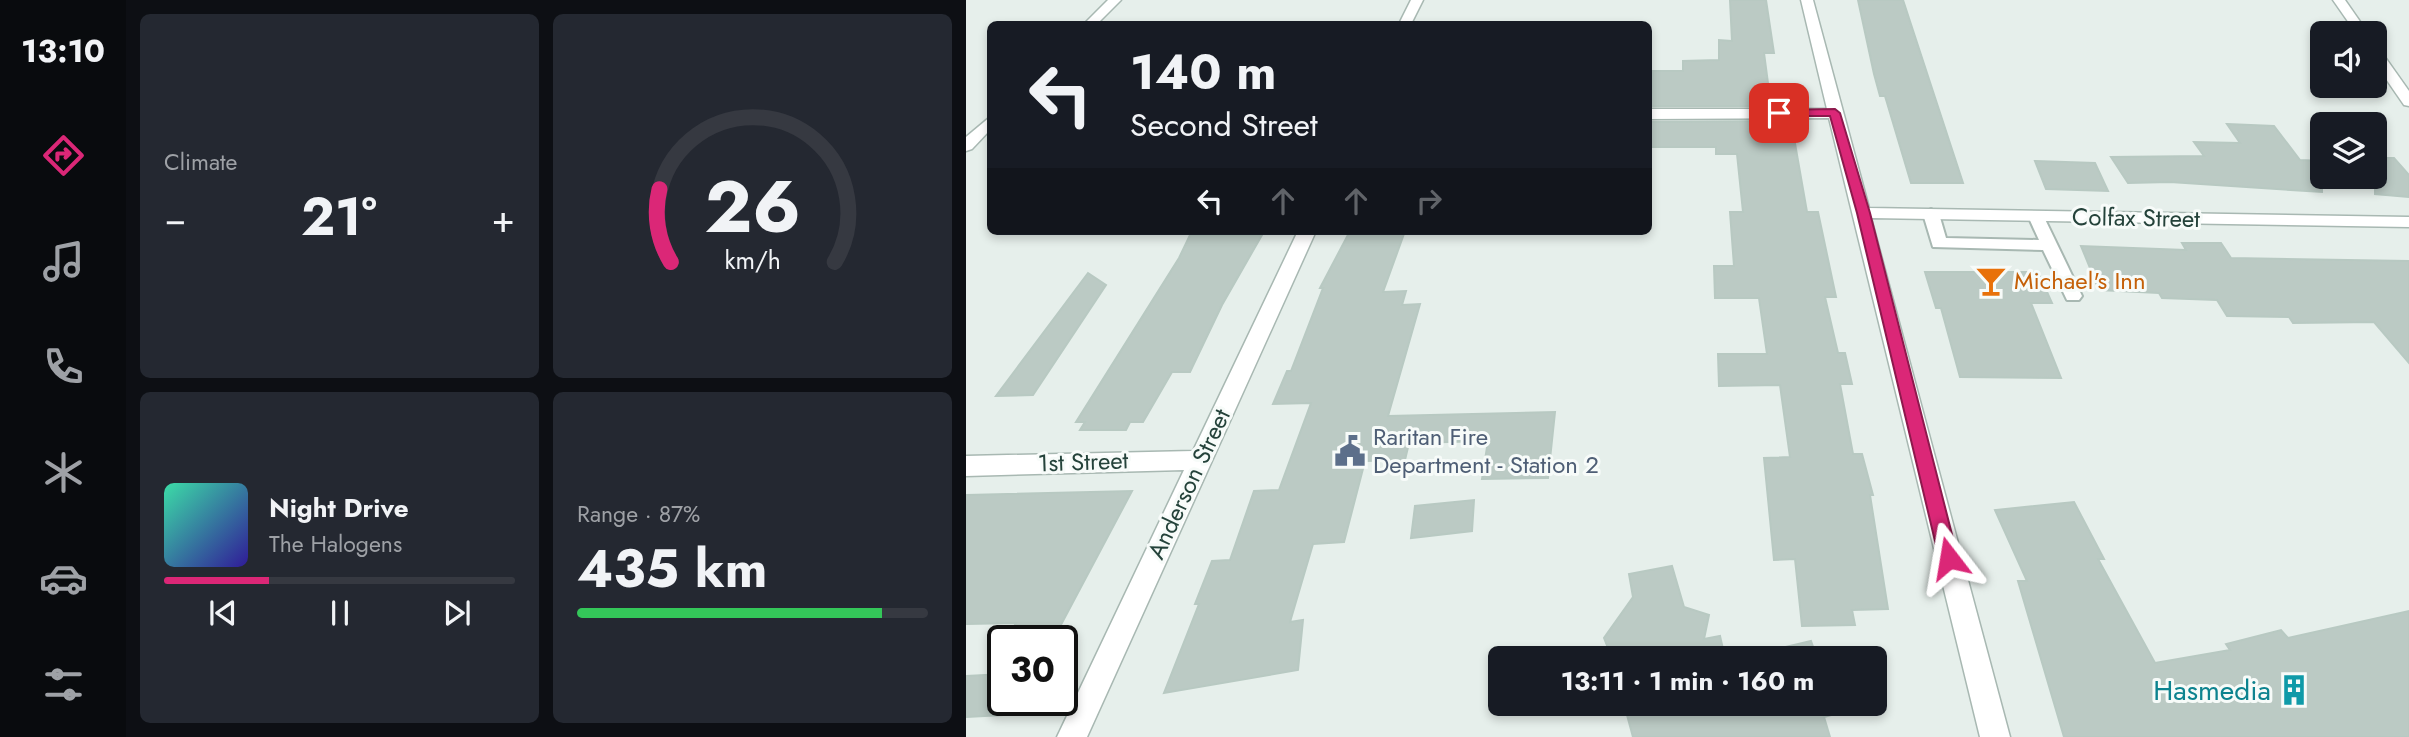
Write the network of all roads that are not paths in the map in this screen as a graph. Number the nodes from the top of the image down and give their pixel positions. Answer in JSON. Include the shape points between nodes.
{"nodes":[{"id":1,"x":1115,"y":0,"type":"edge"},
{"id":2,"x":1417,"y":0,"type":"edge"},
{"id":3,"x":1808,"y":0,"type":"edge"},
{"id":4,"x":2340,"y":0,"type":"edge"},
{"id":5,"x":1093,"y":21,"type":"edge"},
{"id":6,"x":1406,"y":21,"type":"edge"},
{"id":7,"x":2354,"y":21,"type":"edge"},
{"id":8,"x":2387,"y":70,"type":"edge"},
{"id":9,"x":2409,"y":102,"type":"edge"},
{"id":10,"x":1835,"y":113,"type":"junction"},
{"id":11,"x":1652,"y":114,"type":"edge"},
{"id":12,"x":987,"y":125,"type":"edge"},
{"id":13,"x":966,"y":126,"type":"edge"},
{"id":14,"x":987,"y":127,"type":"edge"},
{"id":15,"x":966,"y":146,"type":"edge"},
{"id":16,"x":1863,"y":213,"type":"junction"},
{"id":17,"x":1931,"y":214,"type":"junction"},
{"id":18,"x":2036,"y":216,"type":"junction"},
{"id":19,"x":2409,"y":222,"type":"edge"},
{"id":20,"x":1305,"y":235,"type":"edge"},
{"id":21,"x":2049,"y":245,"type":"junction"},
{"id":22,"x":2073,"y":296,"type":"dead end"},
{"id":23,"x":1199,"y":460,"type":"junction"},
{"id":24,"x":966,"y":466,"type":"edge"},
{"id":25,"x":1072,"y":737,"type":"edge"},
{"id":26,"x":1995,"y":737,"type":"edge"}],
"edges":[{"from":1,"to":5,"type":"street"},
{"from":2,"to":6,"type":"street"},
{"from":3,"to":10,"type":"street"},
{"from":4,"to":7,"type":"street"},
{"from":8,"to":9,"type":"street"},
{"from":10,"to":11,"type":"street"},
{"from":10,"to":16,"type":"street"},
{"from":12,"to":13,"type":"street"},
{"from":14,"to":15,"type":"street"},
{"from":16,"to":17,"type":"street","name":"Colfax Street"},
{"from":16,"to":26,"type":"street"},
{"from":17,"to":18,"type":"street","name":"Colfax Street"},
{"from":17,"to":21,"type":"lane","via":[[1939,243]]},
{"from":18,"to":19,"type":"street","name":"Colfax Street"},
{"from":18,"to":21,"type":"lane"},
{"from":20,"to":23,"type":"street","name":"Anderson Street"},
{"from":21,"to":22,"type":"lane"},
{"from":23,"to":24,"type":"street","name":"1st Street"},
{"from":23,"to":25,"type":"street","name":"Anderson Street"}]}
